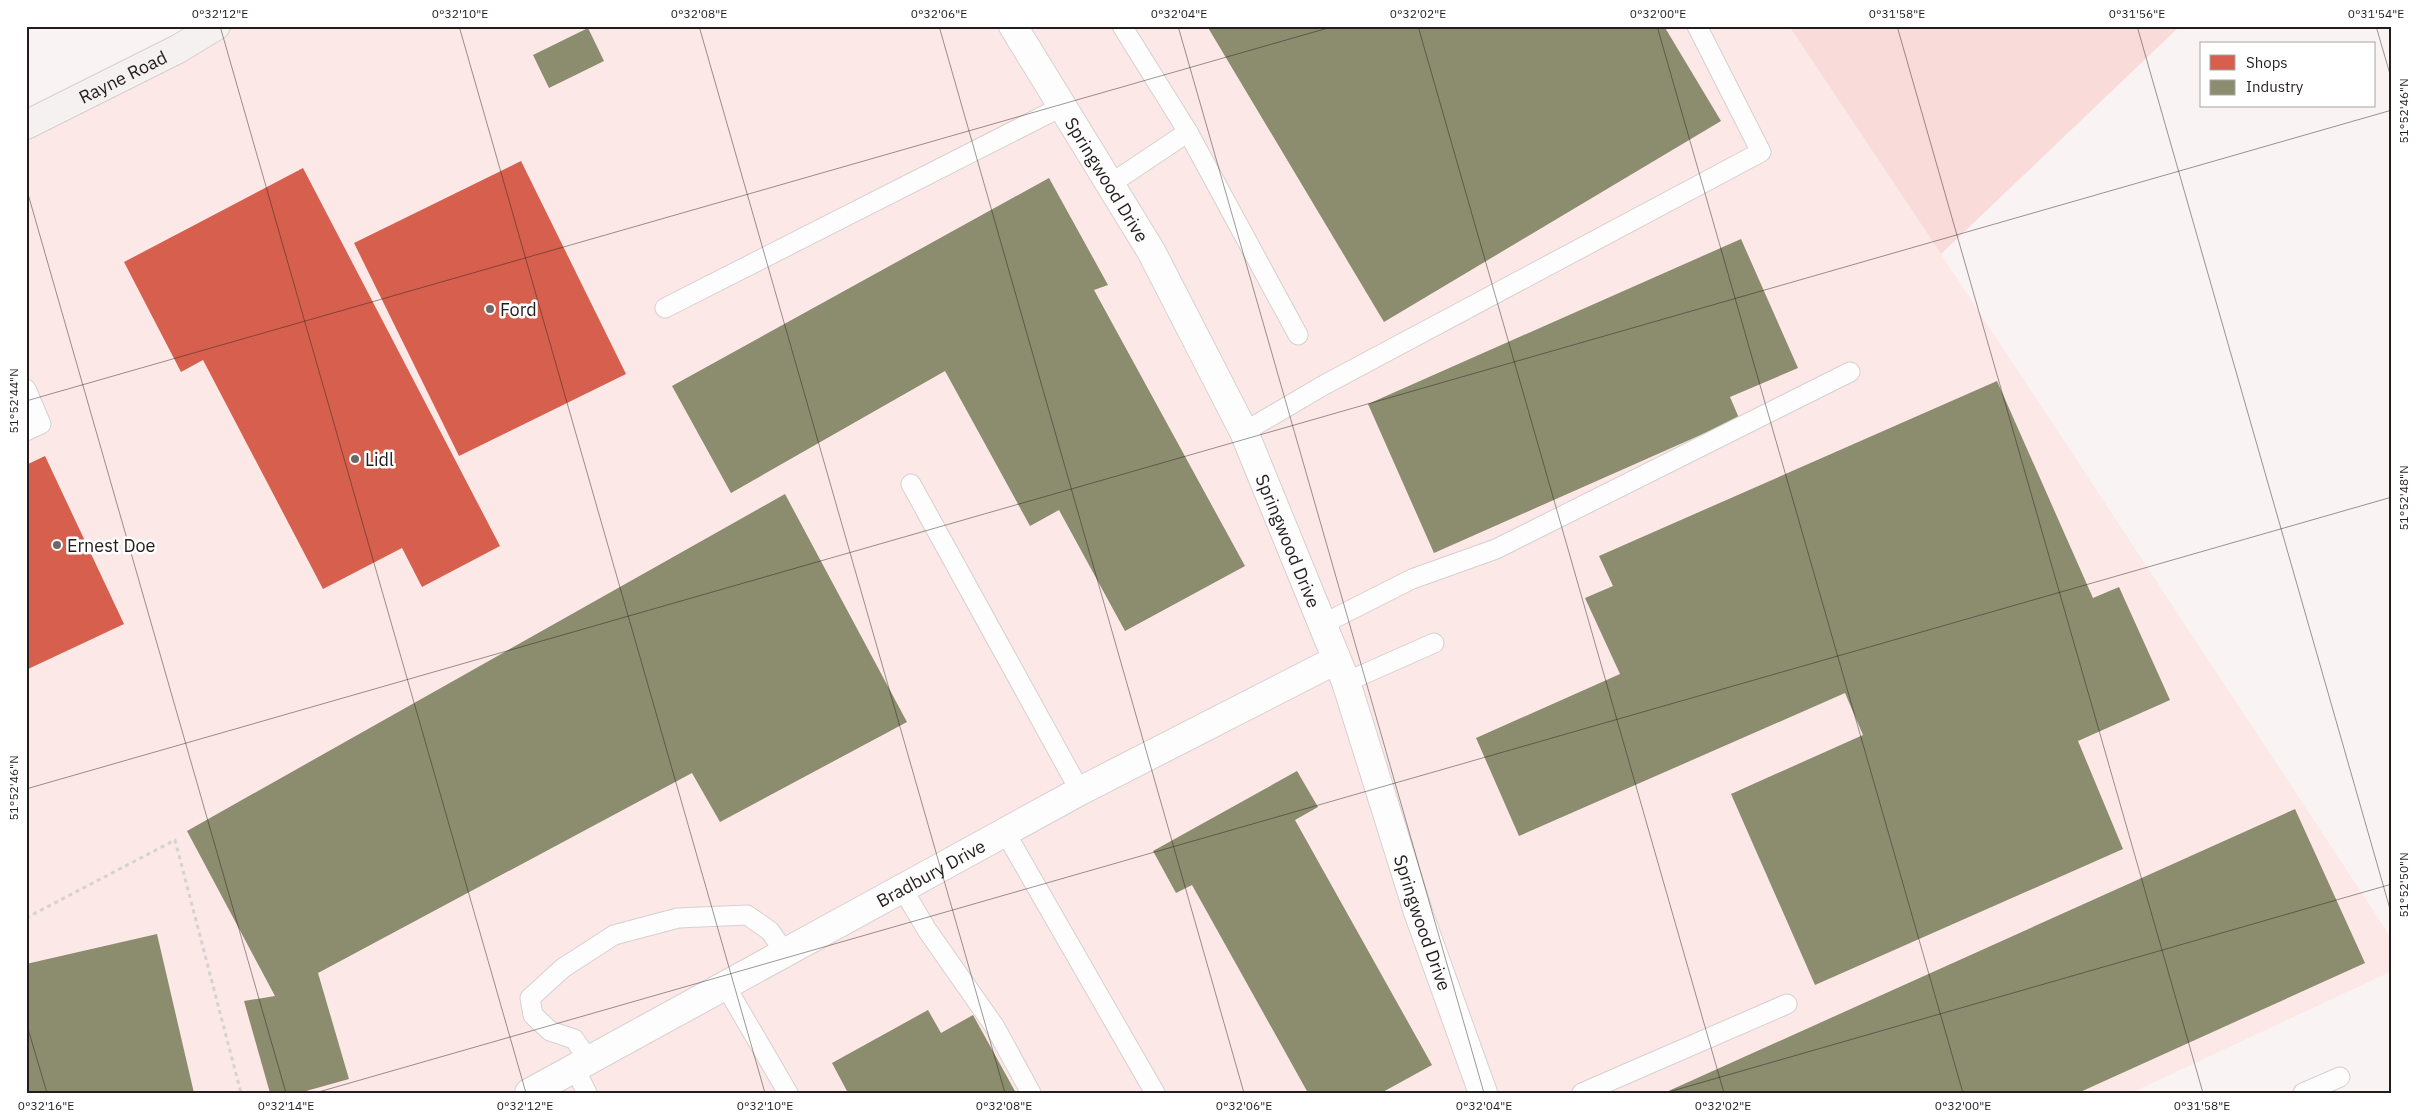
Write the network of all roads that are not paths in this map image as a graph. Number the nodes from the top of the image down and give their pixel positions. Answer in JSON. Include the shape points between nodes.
{"nodes":[{"id":1,"x":216,"y":26,"type":"edge"},
{"id":2,"x":1013,"y":26,"type":"edge"},
{"id":3,"x":1122,"y":26,"type":"edge"},
{"id":4,"x":1697,"y":26,"type":"edge"},
{"id":5,"x":1062,"y":106,"type":"junction"},
{"id":6,"x":26,"y":124,"type":"edge"},
{"id":7,"x":1188,"y":132,"type":"junction"},
{"id":8,"x":1109,"y":185,"type":"junction"},
{"id":9,"x":665,"y":308,"type":"dead end"},
{"id":10,"x":1298,"y":335,"type":"dead end"},
{"id":11,"x":1850,"y":372,"type":"dead end"},
{"id":12,"x":26,"y":389,"type":"edge"},
{"id":13,"x":26,"y":432,"type":"edge"},
{"id":14,"x":1244,"y":432,"type":"junction"},
{"id":15,"x":912,"y":484,"type":"dead end"},
{"id":16,"x":1321,"y":625,"type":"junction"},
{"id":17,"x":1434,"y":643,"type":"dead end"},
{"id":18,"x":1341,"y":671,"type":"junction"},
{"id":19,"x":1080,"y":791,"type":"junction"},
{"id":20,"x":1005,"y":832,"type":"junction"},
{"id":21,"x":902,"y":888,"type":"junction"},
{"id":22,"x":785,"y":953,"type":"junction"},
{"id":23,"x":725,"y":985,"type":"junction"},
{"id":24,"x":1786,"y":1004,"type":"dead end"},
{"id":25,"x":581,"y":1064,"type":"junction"},
{"id":26,"x":2340,"y":1077,"type":"dead end"},
{"id":27,"x":529,"y":1093,"type":"edge"},
{"id":28,"x":587,"y":1093,"type":"edge"},
{"id":29,"x":788,"y":1093,"type":"edge"},
{"id":30,"x":1031,"y":1093,"type":"edge"},
{"id":31,"x":1155,"y":1093,"type":"edge"},
{"id":32,"x":1484,"y":1093,"type":"edge"},
{"id":33,"x":1582,"y":1093,"type":"edge"},
{"id":34,"x":2303,"y":1093,"type":"edge"}],
"edges":[{"from":1,"to":6,"type":"main road","name":"Rayne Road","via":[[178,49]]},
{"from":2,"to":5,"type":"street","name":"Springwood Drive"},
{"from":3,"to":7,"type":"lane"},
{"from":4,"to":14,"type":"lane","via":[[1761,152]]},
{"from":5,"to":8,"type":"street","name":"Springwood Drive"},
{"from":5,"to":9,"type":"lane"},
{"from":7,"to":8,"type":"lane"},
{"from":7,"to":10,"type":"lane"},
{"from":8,"to":14,"type":"street","name":"Springwood Drive","via":[[1151,251]]},
{"from":11,"to":16,"type":"lane","via":[[1496,549],[1412,579]]},
{"from":12,"to":13,"type":"lane","via":[[42,424]]},
{"from":14,"to":16,"type":"street","name":"Springwood Drive","via":[[1278,510]]},
{"from":15,"to":19,"type":"lane"},
{"from":16,"to":18,"type":"street","name":"Springwood Drive"},
{"from":17,"to":18,"type":"lane"},
{"from":18,"to":19,"type":"street","name":"Bradbury Drive"},
{"from":18,"to":32,"type":"street","name":"Springwood Drive","via":[[1418,912]]},
{"from":19,"to":20,"type":"street","name":"Bradbury Drive"},
{"from":20,"to":21,"type":"street","name":"Bradbury Drive"},
{"from":20,"to":31,"type":"lane"},
{"from":21,"to":22,"type":"street","name":"Bradbury Drive"},
{"from":21,"to":30,"type":"lane","via":[[995,1028]]},
{"from":22,"to":23,"type":"street","name":"Bradbury Drive"},
{"from":22,"to":25,"type":"lane","via":[[770,931],[747,915],[678,918],[614,935],[563,968],[530,998],[533,1015],[550,1030],[574,1039]]},
{"from":23,"to":25,"type":"street","name":"Bradbury Drive"},
{"from":23,"to":29,"type":"lane"},
{"from":24,"to":33,"type":"lane"},
{"from":25,"to":27,"type":"street","name":"Bradbury Drive"},
{"from":25,"to":28,"type":"lane"},
{"from":26,"to":34,"type":"lane"}]}
